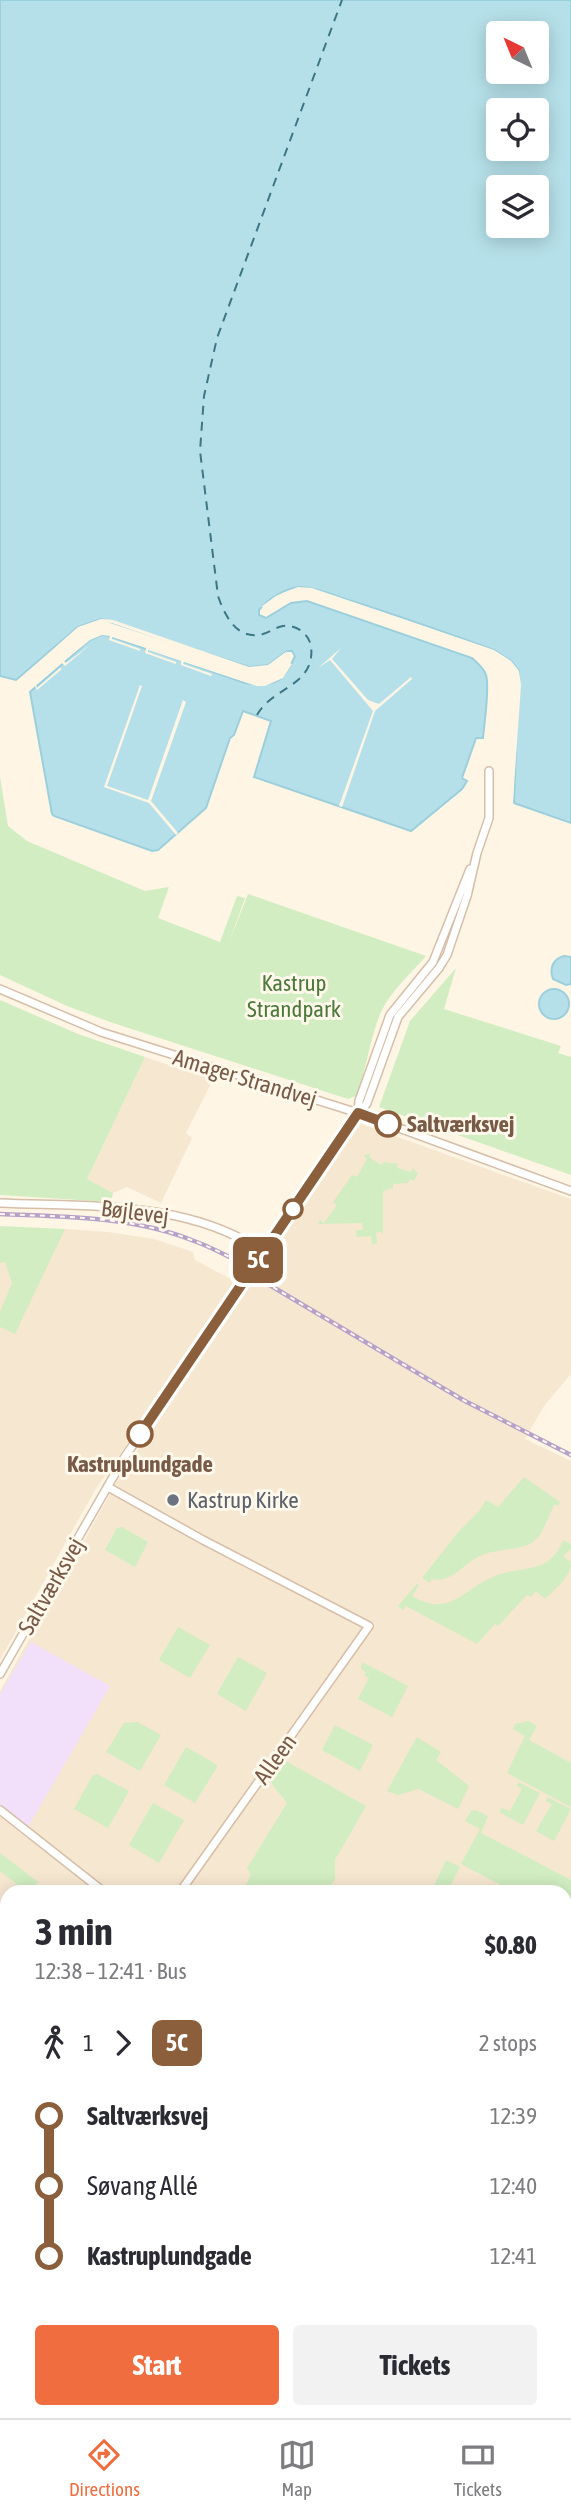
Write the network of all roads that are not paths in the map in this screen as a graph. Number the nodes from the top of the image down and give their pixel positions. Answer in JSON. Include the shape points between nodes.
{"nodes":[{"id":1,"x":489,"y":771,"type":"dead end"},
{"id":2,"x":0,"y":989,"type":"edge"},
{"id":3,"x":358,"y":1113,"type":"junction"},
{"id":4,"x":571,"y":1191,"type":"edge"},
{"id":5,"x":0,"y":1203,"type":"edge"},
{"id":6,"x":263,"y":1252,"type":"junction"},
{"id":7,"x":108,"y":1486,"type":"junction"},
{"id":8,"x":0,"y":1674,"type":"edge"},
{"id":9,"x":0,"y":1810,"type":"edge"},
{"id":10,"x":95,"y":1885,"type":"edge"},
{"id":11,"x":185,"y":1885,"type":"edge"}],
"edges":[{"from":1,"to":3,"type":"street","via":[[489,818],[447,956],[398,1017],[367,1103]]},
{"from":2,"to":3,"type":"street","name":"Amager Strandvej","via":[[101,1032]]},
{"from":3,"to":4,"type":"street","name":"Amager Strandvej"},
{"from":3,"to":6,"type":"street","name":"Saltværksvej"},
{"from":5,"to":6,"type":"street","name":"Bøjlevej","via":[[169,1215],[221,1229]]},
{"from":6,"to":7,"type":"street","name":"Saltværksvej"},
{"from":7,"to":8,"type":"street","name":"Saltværksvej"},
{"from":7,"to":11,"type":"street","name":"Alleen","via":[[369,1626]]},
{"from":9,"to":10,"type":"street"}]}
